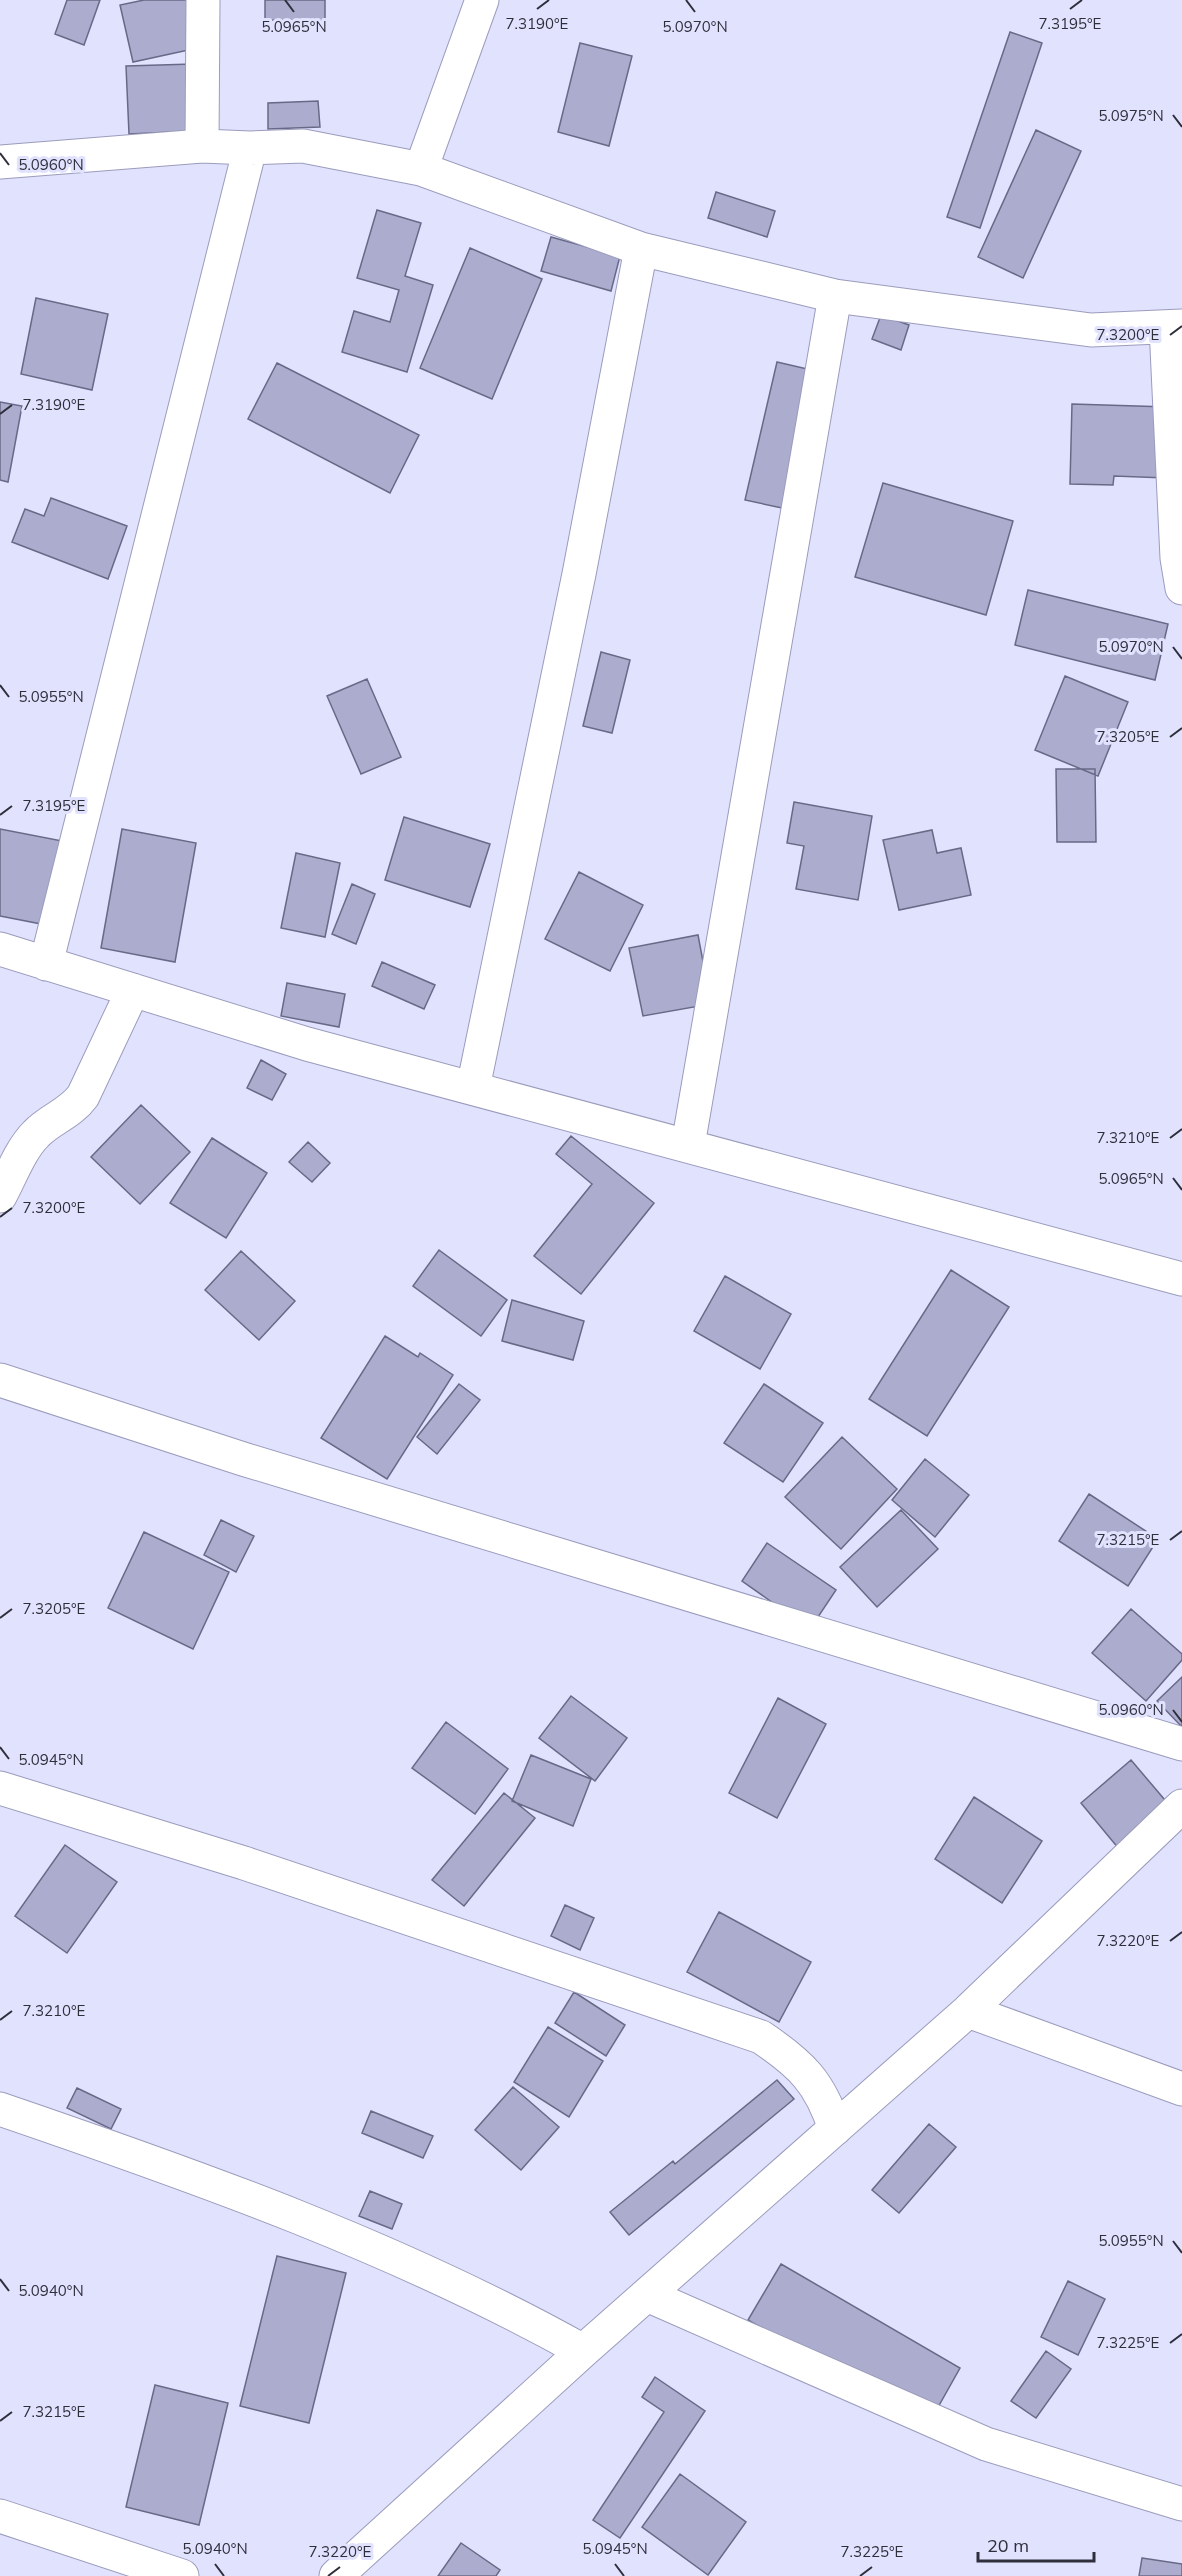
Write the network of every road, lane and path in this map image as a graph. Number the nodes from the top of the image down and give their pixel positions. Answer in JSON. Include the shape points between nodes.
{"nodes":[{"id":1,"x":203,"y":0,"type":"edge"},
{"id":2,"x":482,"y":0,"type":"edge"},
{"id":3,"x":202,"y":146,"type":"junction"},
{"id":4,"x":250,"y":148,"type":"junction"},
{"id":5,"x":0,"y":162,"type":"edge"},
{"id":6,"x":421,"y":169,"type":"junction"},
{"id":7,"x":641,"y":249,"type":"junction"},
{"id":8,"x":835,"y":296,"type":"junction"},
{"id":9,"x":1174,"y":326,"type":"edge"},
{"id":10,"x":1182,"y":588,"type":"edge"},
{"id":11,"x":0,"y":949,"type":"edge"},
{"id":12,"x":46,"y":964,"type":"junction"},
{"id":13,"x":133,"y":990,"type":"junction"},
{"id":14,"x":473,"y":1088,"type":"junction"},
{"id":15,"x":688,"y":1145,"type":"junction"},
{"id":16,"x":0,"y":1196,"type":"edge"},
{"id":17,"x":1182,"y":1279,"type":"edge"},
{"id":18,"x":0,"y":1380,"type":"edge"},
{"id":19,"x":1182,"y":1744,"type":"edge"},
{"id":20,"x":0,"y":1788,"type":"edge"},
{"id":21,"x":1182,"y":1806,"type":"edge"},
{"id":22,"x":968,"y":2011,"type":"junction"},
{"id":23,"x":1182,"y":2090,"type":"edge"},
{"id":24,"x":0,"y":2109,"type":"edge"},
{"id":25,"x":834,"y":2129,"type":"junction"},
{"id":26,"x":647,"y":2295,"type":"junction"},
{"id":27,"x":583,"y":2351,"type":"junction"},
{"id":28,"x":1182,"y":2504,"type":"edge"},
{"id":29,"x":0,"y":2516,"type":"edge"},
{"id":30,"x":182,"y":2576,"type":"edge"},
{"id":31,"x":336,"y":2576,"type":"edge"}],
"edges":[{"from":1,"to":3,"type":"street"},
{"from":2,"to":6,"type":"street"},
{"from":3,"to":4,"type":"street"},
{"from":3,"to":5,"type":"street"},
{"from":4,"to":6,"type":"street","via":[[303,146]]},
{"from":4,"to":12,"type":"street"},
{"from":6,"to":7,"type":"street"},
{"from":7,"to":8,"type":"street"},
{"from":7,"to":14,"type":"street","via":[[579,574]]},
{"from":8,"to":9,"type":"street","via":[[1091,330]]},
{"from":8,"to":15,"type":"street"},
{"from":9,"to":10,"type":"street","via":[[1177,558]]},
{"from":11,"to":12,"type":"street"},
{"from":12,"to":13,"type":"street"},
{"from":13,"to":14,"type":"street","via":[[307,1044]]},
{"from":13,"to":16,"type":"street","via":[[83,1096],[75,1107],[37,1133]]},
{"from":14,"to":15,"type":"street"},
{"from":15,"to":17,"type":"street"},
{"from":18,"to":19,"type":"street","via":[[243,1459]]},
{"from":20,"to":25,"type":"street","via":[[244,1863],[761,2037],[806,2073],[825,2099]]},
{"from":21,"to":22,"type":"street"},
{"from":22,"to":23,"type":"street"},
{"from":22,"to":25,"type":"street"},
{"from":24,"to":27,"type":"street","via":[[387,2253]]},
{"from":25,"to":26,"type":"street"},
{"from":26,"to":27,"type":"street"},
{"from":26,"to":28,"type":"street","via":[[986,2444]]},
{"from":27,"to":31,"type":"street"},
{"from":29,"to":30,"type":"street"}]}
